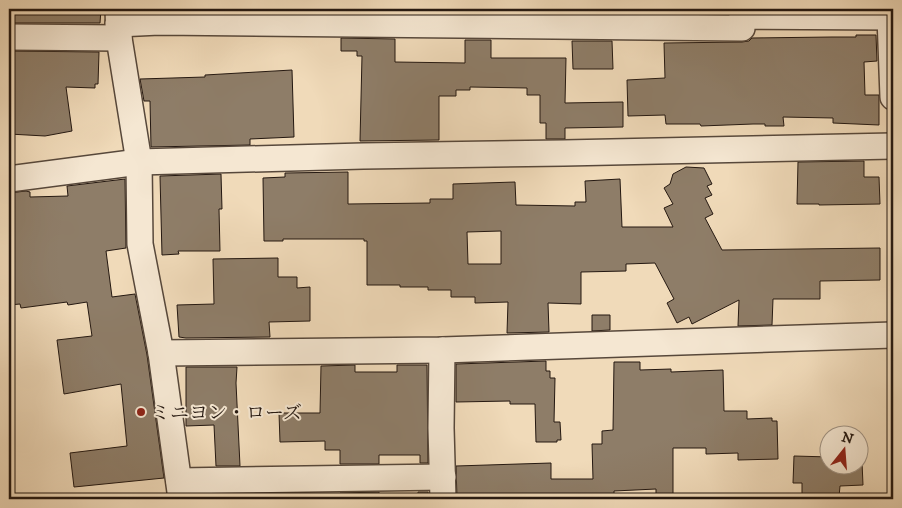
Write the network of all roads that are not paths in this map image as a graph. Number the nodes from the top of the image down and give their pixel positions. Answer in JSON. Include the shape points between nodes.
{"nodes":[{"id":1,"x":892,"y":17,"type":"edge"},
{"id":2,"x":118,"y":24,"type":"edge"},
{"id":3,"x":9,"y":37,"type":"edge"},
{"id":4,"x":893,"y":97,"type":"edge"},
{"id":5,"x":893,"y":146,"type":"edge"},
{"id":6,"x":139,"y":162,"type":"junction"},
{"id":7,"x":9,"y":179,"type":"edge"},
{"id":8,"x":893,"y":335,"type":"edge"},
{"id":9,"x":442,"y":350,"type":"junction"},
{"id":10,"x":160,"y":353,"type":"junction"},
{"id":11,"x":443,"y":488,"type":"edge"},
{"id":12,"x":180,"y":490,"type":"edge"}],
"edges":[{"from":1,"to":2,"type":"street","via":[[742,16],[742,28]]},
{"from":1,"to":4,"type":"street"},
{"from":2,"to":3,"type":"street"},
{"from":2,"to":6,"type":"street"},
{"from":5,"to":6,"type":"street"},
{"from":6,"to":7,"type":"street"},
{"from":6,"to":10,"type":"street","via":[[140,244]]},
{"from":8,"to":9,"type":"street"},
{"from":9,"to":10,"type":"street"},
{"from":9,"to":11,"type":"street"},
{"from":10,"to":12,"type":"street"},
{"from":11,"to":12,"type":"street"}]}
